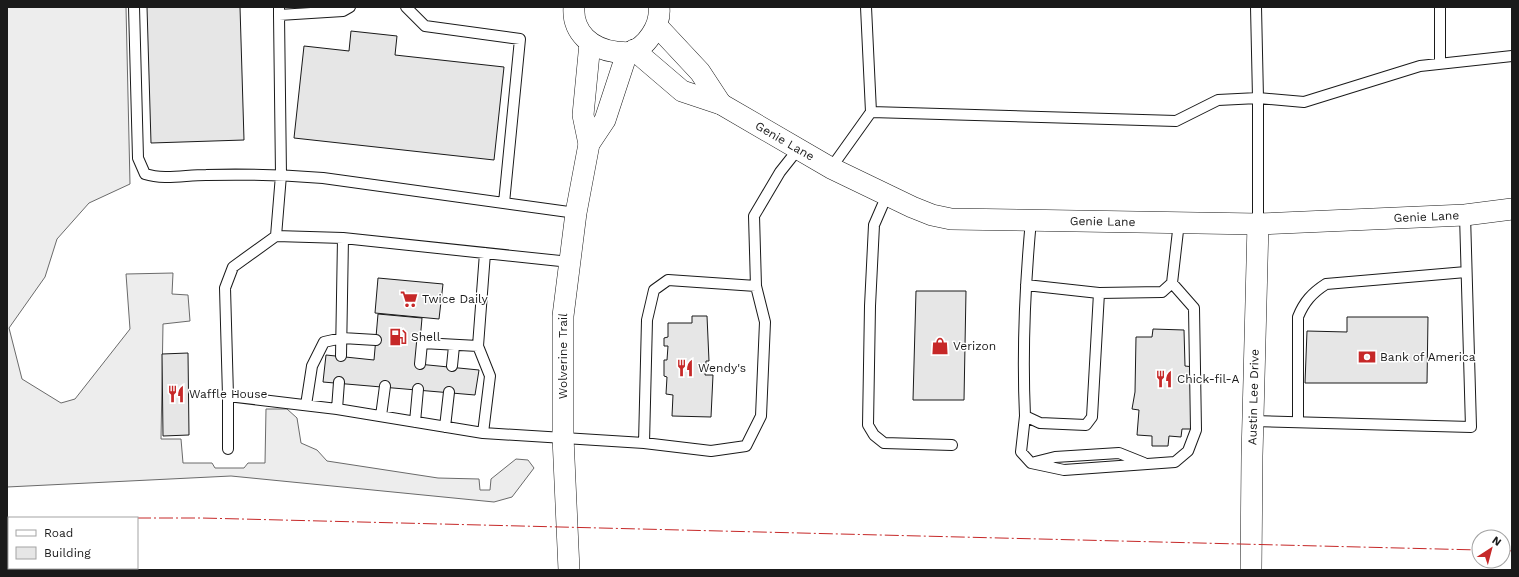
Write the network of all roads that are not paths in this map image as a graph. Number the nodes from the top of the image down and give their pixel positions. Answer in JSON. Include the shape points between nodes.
{"nodes":[{"id":1,"x":134,"y":7,"type":"edge"},
{"id":2,"x":350,"y":7,"type":"edge"},
{"id":3,"x":406,"y":7,"type":"edge"},
{"id":4,"x":866,"y":7,"type":"edge"},
{"id":5,"x":1256,"y":7,"type":"edge"},
{"id":6,"x":1440,"y":7,"type":"edge"},
{"id":7,"x":572,"y":9,"type":"edge"},
{"id":8,"x":279,"y":11,"type":"edge"},
{"id":9,"x":658,"y":17,"type":"edge"},
{"id":10,"x":590,"y":43,"type":"junction"},
{"id":11,"x":630,"y":52,"type":"junction"},
{"id":12,"x":1512,"y":56,"type":"edge"},
{"id":13,"x":1440,"y":64,"type":"junction"},
{"id":14,"x":1258,"y":98,"type":"junction"},
{"id":15,"x":722,"y":104,"type":"junction"},
{"id":16,"x":871,"y":112,"type":"junction"},
{"id":17,"x":589,"y":144,"type":"junction"},
{"id":18,"x":798,"y":148,"type":"junction"},
{"id":19,"x":832,"y":168,"type":"junction"},
{"id":20,"x":280,"y":175,"type":"junction"},
{"id":21,"x":887,"y":195,"type":"junction"},
{"id":22,"x":504,"y":203,"type":"junction"},
{"id":23,"x":1512,"y":209,"type":"edge"},
{"id":24,"x":576,"y":213,"type":"junction"},
{"id":25,"x":1465,"y":215,"type":"junction"},
{"id":26,"x":1031,"y":220,"type":"junction"},
{"id":27,"x":1179,"y":222,"type":"junction"},
{"id":28,"x":1258,"y":224,"type":"junction"},
{"id":29,"x":276,"y":236,"type":"junction"},
{"id":30,"x":343,"y":238,"type":"junction"},
{"id":31,"x":484,"y":253,"type":"junction"},
{"id":32,"x":570,"y":262,"type":"junction"},
{"id":33,"x":1466,"y":272,"type":"junction"},
{"id":34,"x":1172,"y":283,"type":"junction"},
{"id":35,"x":1026,"y":285,"type":"junction"},
{"id":36,"x":756,"y":286,"type":"junction"},
{"id":37,"x":1099,"y":293,"type":"junction"},
{"id":38,"x":342,"y":338,"type":"junction"},
{"id":39,"x":376,"y":340,"type":"dead end"},
{"id":40,"x":454,"y":346,"type":"junction"},
{"id":41,"x":478,"y":346,"type":"junction"},
{"id":42,"x":341,"y":356,"type":"dead end"},
{"id":43,"x":420,"y":364,"type":"dead end"},
{"id":44,"x":452,"y":366,"type":"dead end"},
{"id":45,"x":339,"y":382,"type":"dead end"},
{"id":46,"x":385,"y":386,"type":"dead end"},
{"id":47,"x":418,"y":389,"type":"dead end"},
{"id":48,"x":449,"y":392,"type":"dead end"},
{"id":49,"x":228,"y":396,"type":"junction"},
{"id":50,"x":306,"y":405,"type":"junction"},
{"id":51,"x":337,"y":409,"type":"junction"},
{"id":52,"x":382,"y":416,"type":"junction"},
{"id":53,"x":1025,"y":416,"type":"junction"},
{"id":54,"x":1252,"y":421,"type":"junction"},
{"id":55,"x":415,"y":422,"type":"junction"},
{"id":56,"x":1298,"y":422,"type":"junction"},
{"id":57,"x":446,"y":427,"type":"junction"},
{"id":58,"x":483,"y":433,"type":"junction"},
{"id":59,"x":563,"y":437,"type":"junction"},
{"id":60,"x":644,"y":444,"type":"junction"},
{"id":61,"x":952,"y":445,"type":"dead end"},
{"id":62,"x":228,"y":449,"type":"dead end"},
{"id":63,"x":569,"y":570,"type":"edge"},
{"id":64,"x":1251,"y":570,"type":"edge"}],
"edges":[{"from":1,"to":20,"type":"lane","via":[[138,158],[145,174],[156,178]]},
{"from":2,"to":8,"type":"lane","via":[[343,11]]},
{"from":3,"to":22,"type":"lane","via":[[425,26],[520,39]]},
{"from":4,"to":16,"type":"lane"},
{"from":5,"to":14,"type":"lane"},
{"from":6,"to":13,"type":"lane"},
{"from":7,"to":10,"type":"street","via":[[576,24]]},
{"from":8,"to":20,"type":"lane"},
{"from":9,"to":11,"type":"street","via":[[651,35]]},
{"from":9,"to":15,"type":"street","name":"Genie Lane"},
{"from":10,"to":11,"type":"street","via":[[603,50]]},
{"from":10,"to":17,"type":"street","name":"Wolverine Trail","via":[[583,115]]},
{"from":11,"to":15,"type":"street","name":"Genie Lane","via":[[682,91]]},
{"from":11,"to":17,"type":"street","name":"Wolverine Trail","via":[[605,120]]},
{"from":12,"to":13,"type":"lane"},
{"from":13,"to":14,"type":"lane","via":[[1420,66],[1304,102]]},
{"from":14,"to":16,"type":"lane","via":[[1218,100],[1176,121]]},
{"from":14,"to":28,"type":"lane"},
{"from":15,"to":18,"type":"street","name":"Genie Lane"},
{"from":16,"to":19,"type":"lane"},
{"from":17,"to":24,"type":"street","name":"Wolverine Trail"},
{"from":18,"to":19,"type":"street","name":"Genie Lane"},
{"from":18,"to":36,"type":"lane","via":[[780,172],[754,216]]},
{"from":19,"to":21,"type":"street","name":"Genie Lane"},
{"from":20,"to":22,"type":"lane","via":[[323,178]]},
{"from":20,"to":29,"type":"lane"},
{"from":21,"to":26,"type":"street","name":"Genie Lane","via":[[932,215],[951,219]]},
{"from":21,"to":61,"type":"lane","via":[[874,225],[868,425],[874,435],[884,443]]},
{"from":22,"to":24,"type":"lane"},
{"from":23,"to":25,"type":"street","name":"Genie Lane"},
{"from":24,"to":32,"type":"street","name":"Wolverine Trail"},
{"from":25,"to":28,"type":"street","name":"Genie Lane"},
{"from":25,"to":33,"type":"lane"},
{"from":26,"to":27,"type":"street","name":"Genie Lane"},
{"from":26,"to":35,"type":"lane"},
{"from":27,"to":28,"type":"street","name":"Genie Lane"},
{"from":27,"to":34,"type":"lane"},
{"from":28,"to":54,"type":"street","name":"Austin Lee Drive"},
{"from":29,"to":30,"type":"lane"},
{"from":29,"to":49,"type":"lane","via":[[233,267],[225,288]]},
{"from":30,"to":31,"type":"lane"},
{"from":30,"to":38,"type":"lane"},
{"from":31,"to":32,"type":"lane"},
{"from":31,"to":41,"type":"lane"},
{"from":32,"to":59,"type":"street","name":"Wolverine Trail","via":[[563,316]]},
{"from":33,"to":56,"type":"lane","via":[[1326,284],[1314,292],[1303,305],[1298,317]]},
{"from":33,"to":56,"type":"lane","via":[[1471,427]]},
{"from":34,"to":37,"type":"lane","via":[[1162,292]]},
{"from":34,"to":53,"type":"lane","via":[[1194,308],[1196,430],[1188,451],[1175,462],[1064,470],[1031,463],[1021,452]]},
{"from":35,"to":37,"type":"lane"},
{"from":35,"to":53,"type":"lane","via":[[1023,366]]},
{"from":36,"to":60,"type":"lane","via":[[668,280],[654,290],[646,320]]},
{"from":36,"to":60,"type":"lane","via":[[765,322],[761,416],[746,446],[711,451]]},
{"from":37,"to":53,"type":"lane","via":[[1092,418],[1086,425],[1040,423]]},
{"from":38,"to":39,"type":"lane"},
{"from":38,"to":42,"type":"lane"},
{"from":38,"to":50,"type":"lane","via":[[324,342],[312,366]]},
{"from":40,"to":41,"type":"lane"},
{"from":40,"to":43,"type":"lane","via":[[422,343]]},
{"from":40,"to":44,"type":"lane"},
{"from":41,"to":58,"type":"lane","via":[[490,376]]},
{"from":45,"to":51,"type":"lane"},
{"from":46,"to":52,"type":"lane"},
{"from":47,"to":55,"type":"lane"},
{"from":48,"to":57,"type":"lane"},
{"from":49,"to":50,"type":"lane"},
{"from":49,"to":62,"type":"lane"},
{"from":50,"to":51,"type":"lane"},
{"from":51,"to":52,"type":"lane"},
{"from":52,"to":55,"type":"lane"},
{"from":54,"to":56,"type":"lane"},
{"from":54,"to":64,"type":"street","name":"Austin Lee Drive"},
{"from":55,"to":57,"type":"lane"},
{"from":57,"to":58,"type":"lane"},
{"from":58,"to":59,"type":"lane"},
{"from":59,"to":60,"type":"lane"},
{"from":59,"to":63,"type":"street","name":"Wolverine Trail"}]}
